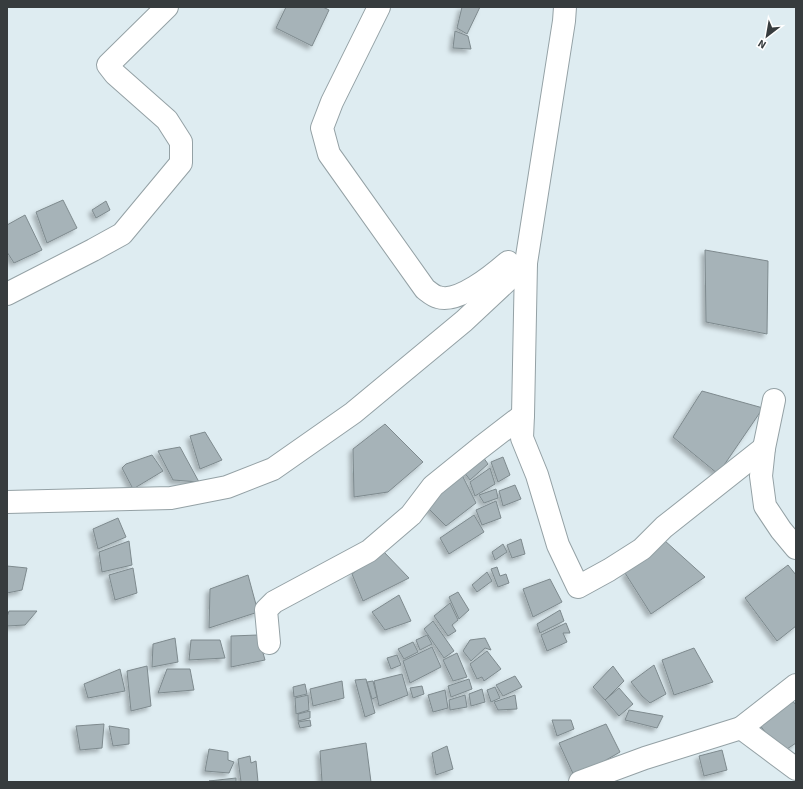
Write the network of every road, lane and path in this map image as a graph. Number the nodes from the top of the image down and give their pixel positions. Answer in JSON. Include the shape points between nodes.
{"nodes":[{"id":1,"x":167,"y":7,"type":"edge"},
{"id":2,"x":379,"y":7,"type":"edge"},
{"id":3,"x":565,"y":7,"type":"edge"},
{"id":4,"x":527,"y":254,"type":"junction"},
{"id":5,"x":7,"y":294,"type":"edge"},
{"id":6,"x":774,"y":400,"type":"dead end"},
{"id":7,"x":524,"y":415,"type":"junction"},
{"id":8,"x":764,"y":448,"type":"junction"},
{"id":9,"x":7,"y":502,"type":"edge"},
{"id":10,"x":796,"y":548,"type":"edge"},
{"id":11,"x":269,"y":643,"type":"dead end"},
{"id":12,"x":796,"y":685,"type":"edge"},
{"id":13,"x":741,"y":728,"type":"junction"},
{"id":14,"x":796,"y":769,"type":"edge"},
{"id":15,"x":580,"y":782,"type":"edge"}],
"edges":[{"from":1,"to":5,"type":"street","via":[[108,65],[167,120],[181,142],[181,163],[122,234]]},
{"from":2,"to":4,"type":"street","via":[[332,102],[322,128],[329,154],[425,289],[438,297],[453,298]]},
{"from":3,"to":4,"type":"street"},
{"from":4,"to":7,"type":"street"},
{"from":4,"to":9,"type":"street","via":[[464,322],[353,413],[273,469],[226,487],[171,498]]},
{"from":6,"to":8,"type":"street"},
{"from":7,"to":8,"type":"street","via":[[522,438],[537,475],[558,545],[578,587],[642,549],[664,527]]},
{"from":7,"to":11,"type":"street","via":[[433,486],[412,515],[369,551],[274,602],[266,610]]},
{"from":8,"to":10,"type":"street","via":[[761,476],[765,506],[780,530]]},
{"from":12,"to":13,"type":"street"},
{"from":13,"to":14,"type":"street"},
{"from":13,"to":15,"type":"street","via":[[645,758]]}]}
